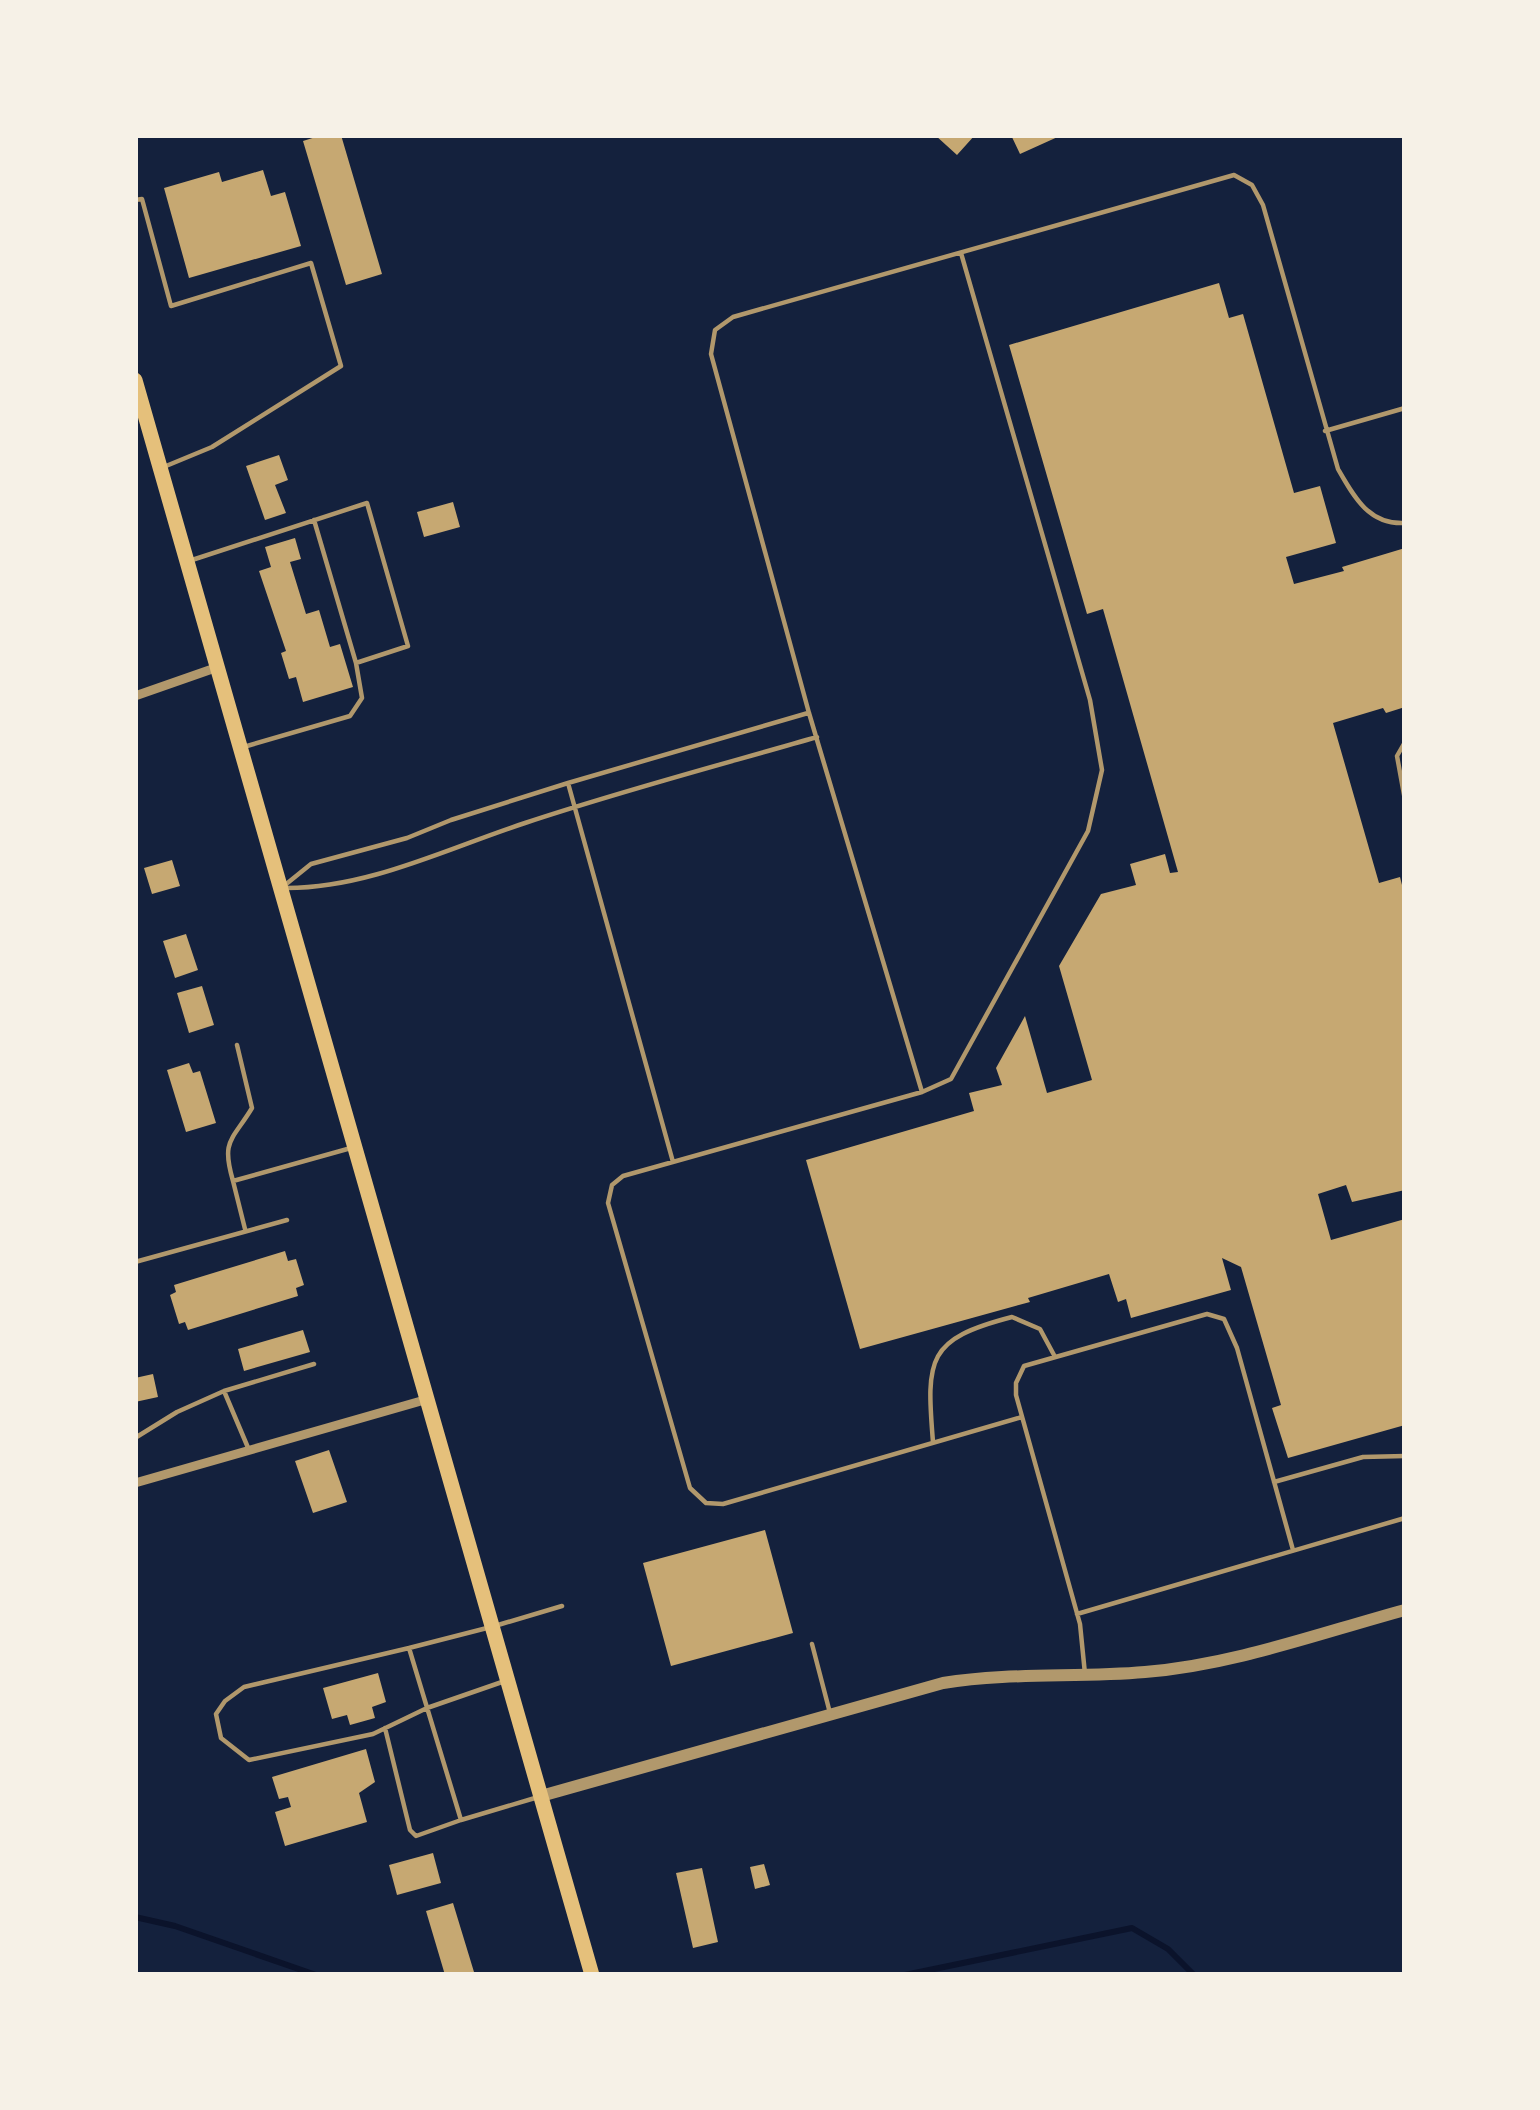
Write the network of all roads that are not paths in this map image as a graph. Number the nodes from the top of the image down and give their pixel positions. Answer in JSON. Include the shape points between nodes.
{"nodes":[{"id":1,"x":135,"y":200,"type":"edge"},
{"id":2,"x":961,"y":253,"type":"junction"},
{"id":3,"x":135,"y":380,"type":"edge"},
{"id":4,"x":1405,"y":408,"type":"edge"},
{"id":5,"x":1325,"y":431,"type":"junction"},
{"id":6,"x":161,"y":468,"type":"junction"},
{"id":7,"x":314,"y":520,"type":"junction"},
{"id":8,"x":1405,"y":523,"type":"edge"},
{"id":9,"x":188,"y":561,"type":"junction"},
{"id":10,"x":356,"y":663,"type":"junction"},
{"id":11,"x":218,"y":667,"type":"junction"},
{"id":12,"x":135,"y":696,"type":"edge"},
{"id":13,"x":809,"y":713,"type":"junction"},
{"id":14,"x":817,"y":737,"type":"junction"},
{"id":15,"x":1405,"y":742,"type":"edge"},
{"id":16,"x":241,"y":747,"type":"junction"},
{"id":17,"x":568,"y":783,"type":"junction"},
{"id":18,"x":1405,"y":800,"type":"edge"},
{"id":19,"x":574,"y":808,"type":"junction"},
{"id":20,"x":281,"y":888,"type":"junction"},
{"id":21,"x":237,"y":1045,"type":"dead end"},
{"id":22,"x":922,"y":1092,"type":"junction"},
{"id":23,"x":356,"y":1146,"type":"junction"},
{"id":24,"x":674,"y":1162,"type":"junction"},
{"id":25,"x":233,"y":1181,"type":"junction"},
{"id":26,"x":287,"y":1220,"type":"dead end"},
{"id":27,"x":245,"y":1228,"type":"junction"},
{"id":28,"x":135,"y":1262,"type":"edge"},
{"id":29,"x":1054,"y":1355,"type":"junction"},
{"id":30,"x":314,"y":1364,"type":"dead end"},
{"id":31,"x":224,"y":1391,"type":"junction"},
{"id":32,"x":428,"y":1400,"type":"junction"},
{"id":33,"x":1022,"y":1418,"type":"junction"},
{"id":34,"x":135,"y":1438,"type":"edge"},
{"id":35,"x":933,"y":1443,"type":"junction"},
{"id":36,"x":249,"y":1450,"type":"junction"},
{"id":37,"x":1405,"y":1456,"type":"edge"},
{"id":38,"x":1274,"y":1482,"type":"junction"},
{"id":39,"x":135,"y":1483,"type":"edge"},
{"id":40,"x":1405,"y":1518,"type":"edge"},
{"id":41,"x":1293,"y":1550,"type":"junction"},
{"id":42,"x":562,"y":1606,"type":"dead end"},
{"id":43,"x":1405,"y":1610,"type":"edge"},
{"id":44,"x":1077,"y":1614,"type":"junction"},
{"id":45,"x":492,"y":1626,"type":"junction"},
{"id":46,"x":812,"y":1644,"type":"dead end"},
{"id":47,"x":409,"y":1648,"type":"junction"},
{"id":48,"x":1085,"y":1674,"type":"junction"},
{"id":49,"x":508,"y":1680,"type":"junction"},
{"id":50,"x":427,"y":1708,"type":"junction"},
{"id":51,"x":830,"y":1713,"type":"junction"},
{"id":52,"x":385,"y":1728,"type":"junction"},
{"id":53,"x":541,"y":1796,"type":"junction"},
{"id":54,"x":461,"y":1820,"type":"junction"},
{"id":55,"x":592,"y":1975,"type":"edge"}],
"edges":[{"from":1,"to":6,"type":"lane","via":[[142,199],[171,306],[311,263],[340,366],[212,447]]},
{"from":2,"to":5,"type":"lane","via":[[1210,181],[1244,179],[1263,205]]},
{"from":2,"to":13,"type":"lane","via":[[733,317],[711,340]]},
{"from":2,"to":22,"type":"lane","via":[[1090,700],[1102,770],[1080,851],[963,1063],[951,1079]]},
{"from":3,"to":6,"type":"main road"},
{"from":4,"to":5,"type":"lane"},
{"from":5,"to":8,"type":"lane","via":[[1359,502],[1382,521]]},
{"from":6,"to":9,"type":"main road"},
{"from":7,"to":9,"type":"lane"},
{"from":7,"to":10,"type":"lane"},
{"from":7,"to":10,"type":"lane","via":[[368,503],[408,646]]},
{"from":9,"to":11,"type":"main road"},
{"from":10,"to":16,"type":"lane","via":[[362,698],[350,716]]},
{"from":11,"to":12,"type":"street"},
{"from":11,"to":16,"type":"main road"},
{"from":13,"to":14,"type":"lane"},
{"from":13,"to":17,"type":"lane"},
{"from":14,"to":19,"type":"lane"},
{"from":14,"to":22,"type":"lane"},
{"from":15,"to":18,"type":"lane","via":[[1396,756]]},
{"from":16,"to":20,"type":"main road"},
{"from":17,"to":19,"type":"lane"},
{"from":17,"to":20,"type":"lane","via":[[311,864]]},
{"from":19,"to":20,"type":"lane","via":[[408,864],[319,888]]},
{"from":19,"to":24,"type":"lane"},
{"from":20,"to":23,"type":"main road"},
{"from":21,"to":25,"type":"lane","via":[[252,1108],[228,1140]]},
{"from":22,"to":24,"type":"lane"},
{"from":23,"to":25,"type":"lane"},
{"from":23,"to":32,"type":"main road"},
{"from":24,"to":35,"type":"lane","via":[[623,1176],[608,1203],[694,1495],[723,1504]]},
{"from":25,"to":27,"type":"lane"},
{"from":26,"to":27,"type":"lane"},
{"from":27,"to":28,"type":"lane"},
{"from":29,"to":33,"type":"lane","via":[[1018,1374]]},
{"from":29,"to":35,"type":"lane","via":[[1040,1329],[1012,1317],[951,1337],[931,1382]]},
{"from":29,"to":38,"type":"lane","via":[[1207,1314],[1224,1319]]},
{"from":30,"to":31,"type":"lane"},
{"from":31,"to":34,"type":"lane"},
{"from":31,"to":36,"type":"lane"},
{"from":32,"to":36,"type":"street"},
{"from":32,"to":45,"type":"main road"},
{"from":33,"to":35,"type":"lane"},
{"from":33,"to":44,"type":"lane"},
{"from":36,"to":39,"type":"street"},
{"from":37,"to":38,"type":"lane","via":[[1363,1457]]},
{"from":38,"to":41,"type":"lane"},
{"from":40,"to":41,"type":"lane"},
{"from":41,"to":44,"type":"lane"},
{"from":42,"to":45,"type":"lane"},
{"from":43,"to":48,"type":"street","via":[[1204,1663]]},
{"from":44,"to":48,"type":"lane"},
{"from":45,"to":47,"type":"lane"},
{"from":45,"to":49,"type":"main road"},
{"from":46,"to":51,"type":"lane"},
{"from":47,"to":50,"type":"lane"},
{"from":47,"to":52,"type":"lane","via":[[244,1687],[216,1714],[221,1738],[249,1760]]},
{"from":48,"to":51,"type":"street","via":[[988,1676]]},
{"from":49,"to":50,"type":"lane"},
{"from":49,"to":53,"type":"main road"},
{"from":50,"to":52,"type":"lane"},
{"from":50,"to":54,"type":"lane"},
{"from":51,"to":53,"type":"street"},
{"from":52,"to":54,"type":"lane","via":[[410,1830],[416,1836]]},
{"from":53,"to":54,"type":"lane"},
{"from":53,"to":55,"type":"main road"}]}
